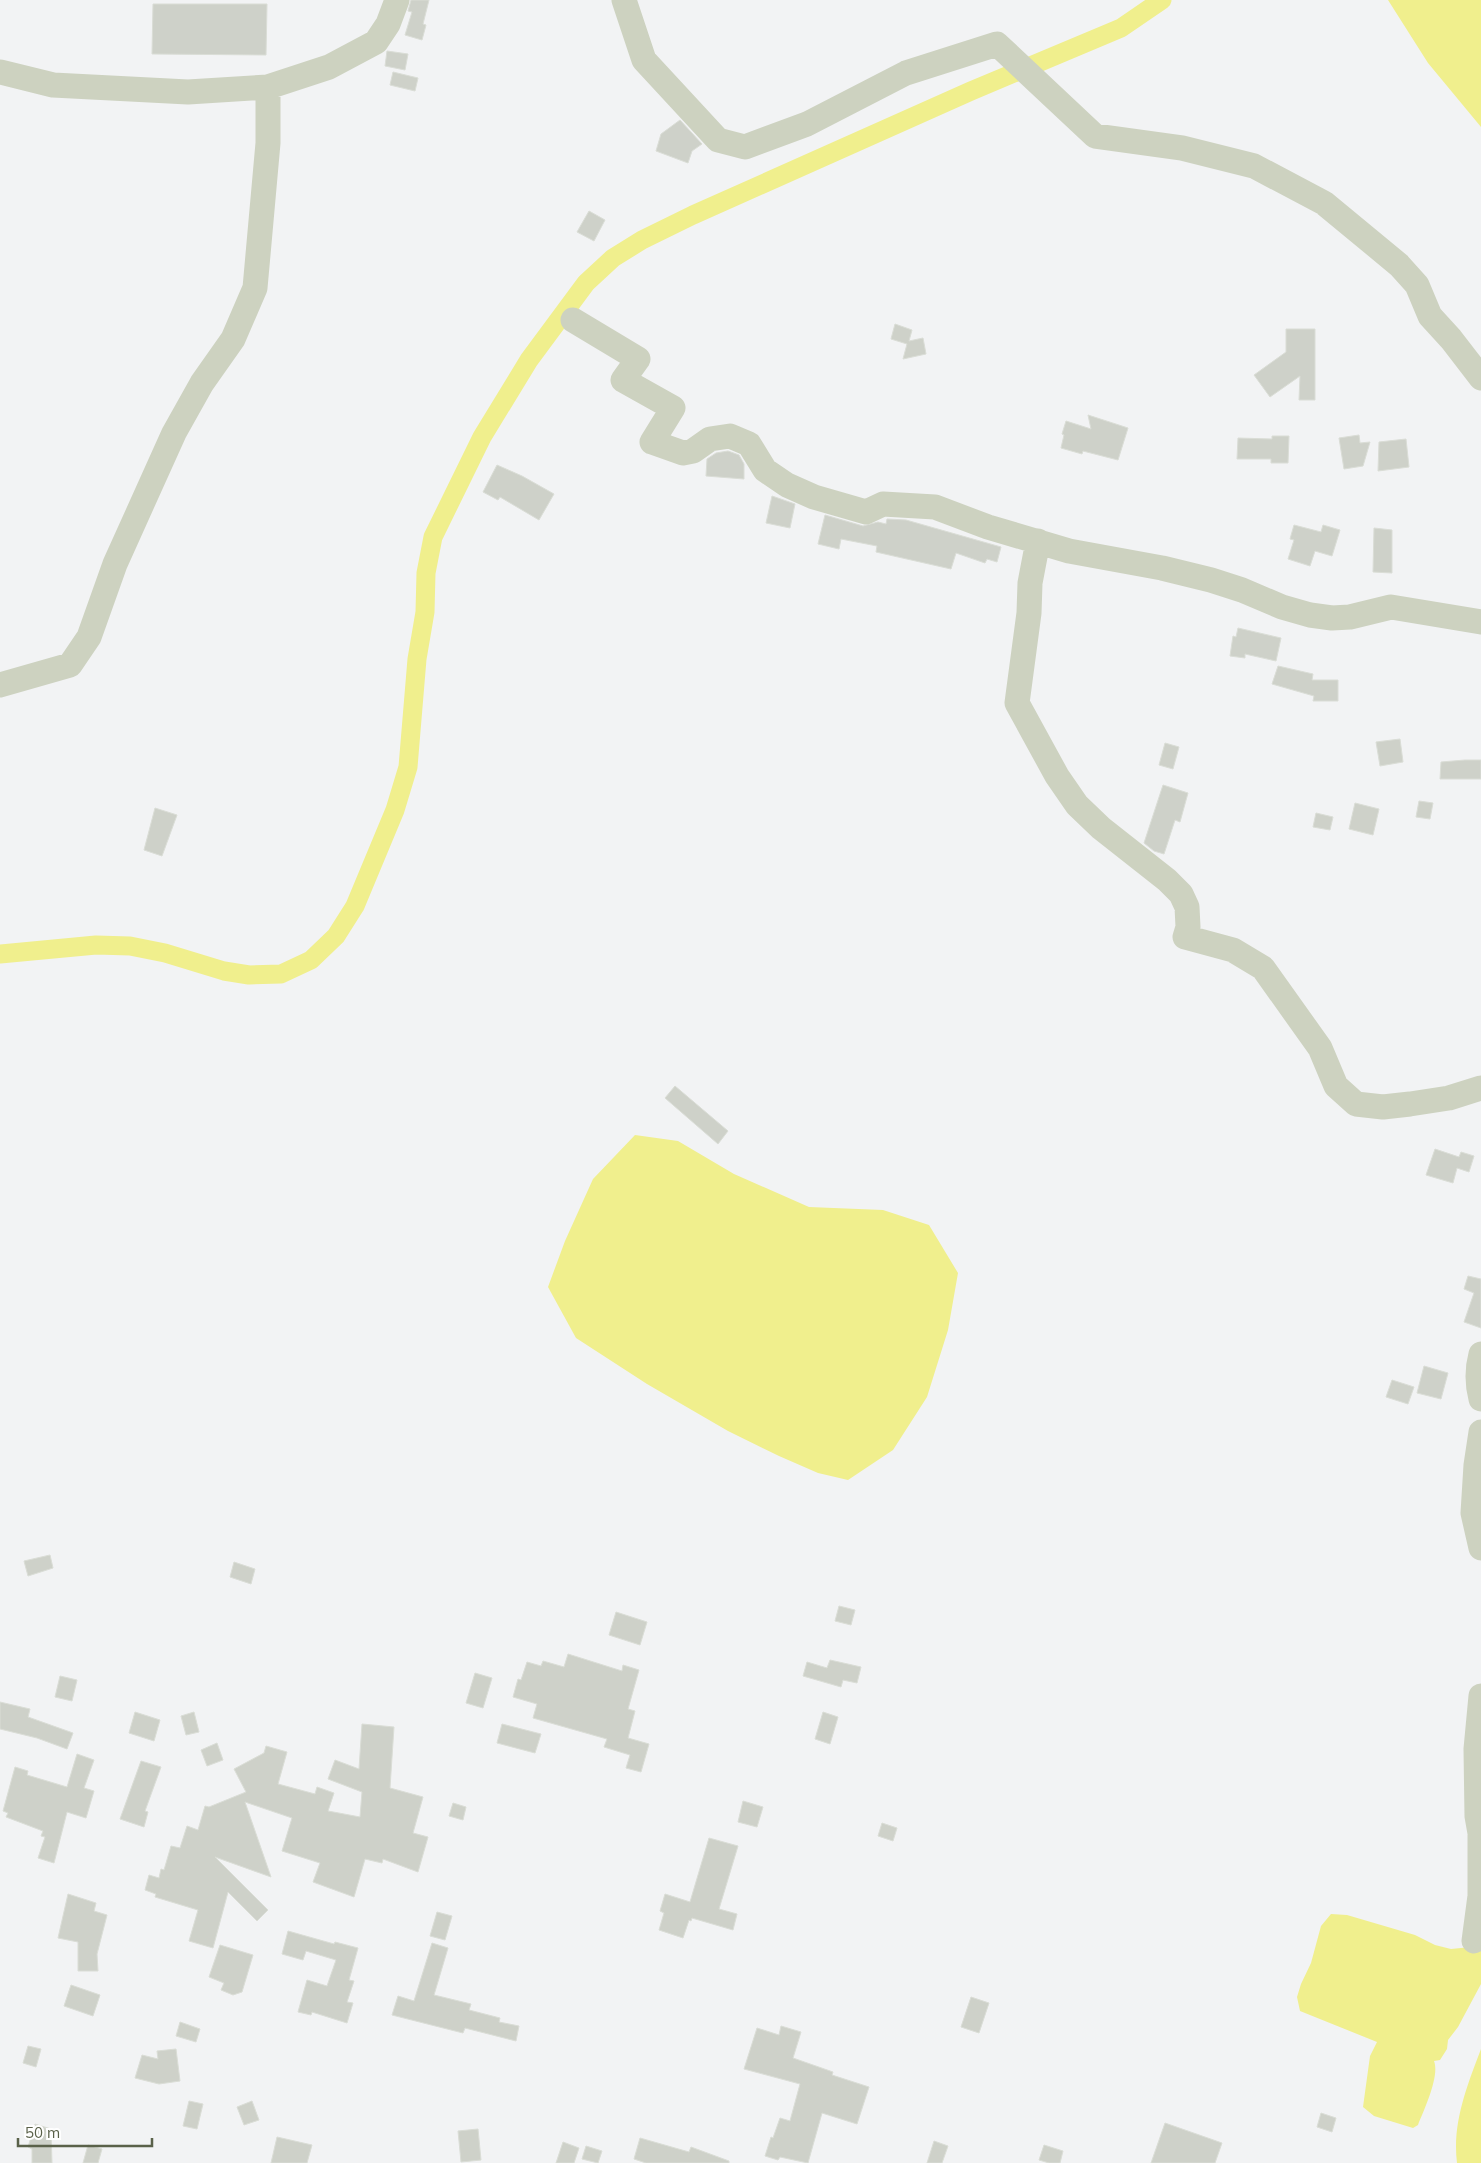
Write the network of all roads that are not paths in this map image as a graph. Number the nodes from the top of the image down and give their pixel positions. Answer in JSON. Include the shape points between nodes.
{"nodes":[{"id":1,"x":397,"y":0,"type":"edge"},
{"id":2,"x":624,"y":0,"type":"edge"},
{"id":3,"x":0,"y":72,"type":"edge"},
{"id":4,"x":268,"y":87,"type":"junction"},
{"id":5,"x":574,"y":320,"type":"dead end"},
{"id":6,"x":1481,"y":378,"type":"edge"},
{"id":7,"x":1038,"y":541,"type":"junction"},
{"id":8,"x":1481,"y":622,"type":"edge"},
{"id":9,"x":0,"y":685,"type":"edge"},
{"id":10,"x":1481,"y":1088,"type":"edge"},
{"id":11,"x":1481,"y":1354,"type":"edge"},
{"id":12,"x":1481,"y":1399,"type":"edge"},
{"id":13,"x":1481,"y":1432,"type":"edge"},
{"id":14,"x":1481,"y":1548,"type":"edge"},
{"id":15,"x":1481,"y":1696,"type":"edge"},
{"id":16,"x":1474,"y":1941,"type":"dead end"}],
"edges":[{"from":1,"to":4,"type":"street","via":[[388,24],[376,42],[329,67]]},
{"from":2,"to":6,"type":"street","via":[[644,60],[718,140],[745,147],[807,124],[906,73],[997,44],[1095,136],[1182,148],[1254,166],[1324,203],[1399,265],[1417,285],[1430,316]]},
{"from":3,"to":4,"type":"street","via":[[53,85],[188,92]]},
{"from":4,"to":9,"type":"street","via":[[268,143],[255,288],[234,340],[202,383],[174,434],[114,564],[89,637],[70,665]]},
{"from":5,"to":7,"type":"street","via":[[638,359],[623,380],[673,408],[652,442],[683,453],[693,451],[710,439],[730,436],[749,444],[765,470],[814,497],[866,512],[883,504],[935,507]]},
{"from":7,"to":8,"type":"street","via":[[1069,551],[1211,580],[1310,615],[1350,617],[1392,607]]},
{"from":7,"to":10,"type":"street","via":[[1030,583],[1017,704],[1077,805],[1181,894],[1187,907],[1185,937],[1233,950],[1263,968],[1320,1048],[1336,1086],[1356,1104],[1383,1107],[1410,1104],[1449,1098]]},
{"from":11,"to":12,"type":"street","via":[[1478,1365]]},
{"from":13,"to":14,"type":"street","via":[[1473,1513]]},
{"from":15,"to":16,"type":"street","via":[[1476,1749],[1480,1896]]}]}
